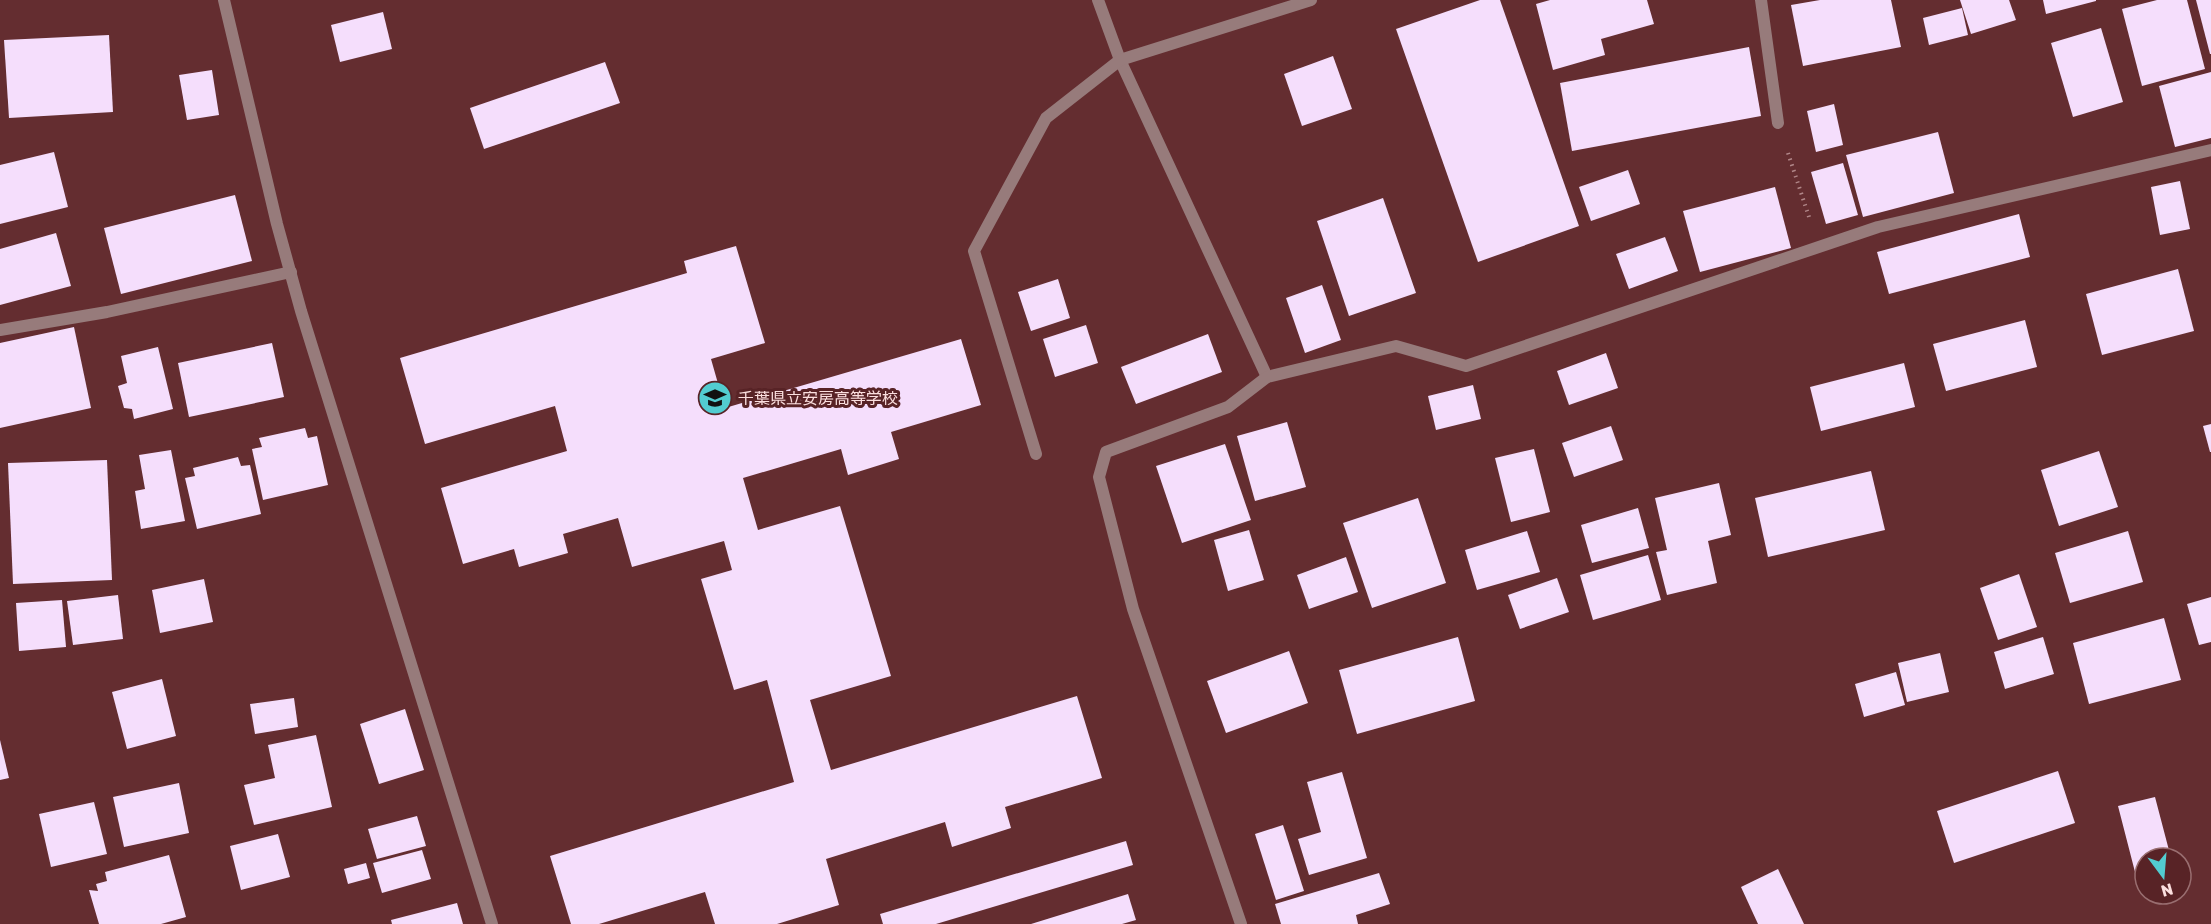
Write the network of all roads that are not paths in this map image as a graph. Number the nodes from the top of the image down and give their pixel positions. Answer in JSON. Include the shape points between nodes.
{"nodes":[{"id":1,"x":224,"y":0,"type":"edge"},
{"id":2,"x":1098,"y":0,"type":"edge"},
{"id":3,"x":1311,"y":0,"type":"edge"},
{"id":4,"x":1761,"y":0,"type":"edge"},
{"id":5,"x":1120,"y":60,"type":"junction"},
{"id":6,"x":1778,"y":123,"type":"road end"},
{"id":7,"x":2211,"y":150,"type":"edge"},
{"id":8,"x":291,"y":272,"type":"junction"},
{"id":9,"x":0,"y":330,"type":"edge"},
{"id":10,"x":1268,"y":376,"type":"junction"},
{"id":11,"x":1036,"y":454,"type":"dead end"},
{"id":12,"x":492,"y":924,"type":"edge"},
{"id":13,"x":1241,"y":924,"type":"edge"}],
"edges":[{"from":1,"to":8,"type":"street"},
{"from":2,"to":5,"type":"street"},
{"from":3,"to":5,"type":"street"},
{"from":4,"to":6,"type":"street"},
{"from":5,"to":10,"type":"street"},
{"from":5,"to":11,"type":"street","via":[[1046,118],[974,251]]},
{"from":7,"to":10,"type":"street","via":[[1878,227],[1466,366],[1396,346]]},
{"from":8,"to":9,"type":"street","via":[[107,312]]},
{"from":8,"to":12,"type":"street"},
{"from":10,"to":13,"type":"street","via":[[1228,407],[1106,453],[1099,477],[1133,609]]}]}
